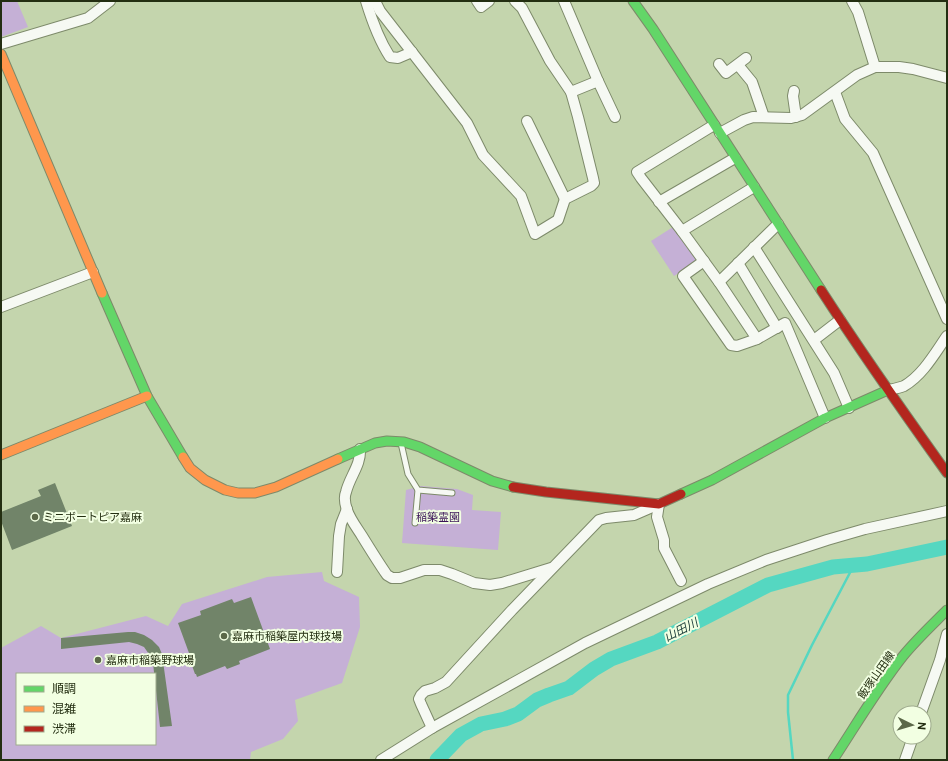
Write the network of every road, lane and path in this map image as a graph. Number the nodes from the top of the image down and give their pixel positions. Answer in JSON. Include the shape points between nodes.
{"nodes":[{"id":1,"x":110,"y":1,"type":"edge"},
{"id":2,"x":366,"y":1,"type":"edge"},
{"id":3,"x":375,"y":1,"type":"edge"},
{"id":4,"x":477,"y":1,"type":"edge"},
{"id":5,"x":489,"y":1,"type":"edge"},
{"id":6,"x":515,"y":1,"type":"edge"},
{"id":7,"x":564,"y":1,"type":"edge"},
{"id":8,"x":633,"y":1,"type":"edge"},
{"id":9,"x":852,"y":1,"type":"edge"},
{"id":10,"x":1,"y":44,"type":"edge"},
{"id":11,"x":412,"y":52,"type":"junction"},
{"id":12,"x":1,"y":54,"type":"edge"},
{"id":13,"x":746,"y":58,"type":"dead end"},
{"id":14,"x":718,"y":64,"type":"dead end"},
{"id":15,"x":738,"y":65,"type":"junction"},
{"id":16,"x":875,"y":67,"type":"junction"},
{"id":17,"x":947,"y":78,"type":"edge"},
{"id":18,"x":598,"y":81,"type":"junction"},
{"id":19,"x":794,"y":91,"type":"dead end"},
{"id":20,"x":571,"y":92,"type":"junction"},
{"id":21,"x":835,"y":92,"type":"junction"},
{"id":22,"x":615,"y":117,"type":"dead end"},
{"id":23,"x":796,"y":117,"type":"junction"},
{"id":24,"x":764,"y":118,"type":"junction"},
{"id":25,"x":527,"y":121,"type":"dead end"},
{"id":26,"x":717,"y":129,"type":"junction"},
{"id":27,"x":735,"y":158,"type":"junction"},
{"id":28,"x":754,"y":187,"type":"junction"},
{"id":29,"x":565,"y":199,"type":"junction"},
{"id":30,"x":659,"y":202,"type":"junction"},
{"id":31,"x":778,"y":224,"type":"junction"},
{"id":32,"x":682,"y":231,"type":"junction"},
{"id":33,"x":754,"y":247,"type":"junction"},
{"id":34,"x":704,"y":261,"type":"junction"},
{"id":35,"x":738,"y":263,"type":"junction"},
{"id":36,"x":94,"y":272,"type":"junction"},
{"id":37,"x":718,"y":282,"type":"junction"},
{"id":38,"x":1,"y":307,"type":"edge"},
{"id":39,"x":798,"y":315,"type":"junction"},
{"id":40,"x":947,"y":318,"type":"edge"},
{"id":41,"x":840,"y":320,"type":"junction"},
{"id":42,"x":781,"y":326,"type":"junction"},
{"id":43,"x":947,"y":336,"type":"edge"},
{"id":44,"x":757,"y":339,"type":"junction"},
{"id":45,"x":814,"y":340,"type":"junction"},
{"id":46,"x":888,"y":390,"type":"junction"},
{"id":47,"x":147,"y":396,"type":"junction"},
{"id":48,"x":849,"y":408,"type":"junction"},
{"id":49,"x":825,"y":418,"type":"junction"},
{"id":50,"x":401,"y":442,"type":"junction"},
{"id":51,"x":360,"y":449,"type":"junction"},
{"id":52,"x":1,"y":455,"type":"edge"},
{"id":53,"x":947,"y":473,"type":"edge"},
{"id":54,"x":418,"y":490,"type":"junction"},
{"id":55,"x":452,"y":492,"type":"dead end"},
{"id":56,"x":659,"y":504,"type":"junction"},
{"id":57,"x":346,"y":509,"type":"junction"},
{"id":58,"x":947,"y":510,"type":"edge"},
{"id":59,"x":416,"y":523,"type":"dead end"},
{"id":60,"x":552,"y":568,"type":"junction"},
{"id":61,"x":337,"y":572,"type":"dead end"},
{"id":62,"x":681,"y":581,"type":"dead end"},
{"id":63,"x":947,"y":610,"type":"edge"},
{"id":64,"x":947,"y":634,"type":"edge"},
{"id":65,"x":924,"y":705,"type":"edge"},
{"id":66,"x":432,"y":728,"type":"junction"},
{"id":67,"x":910,"y":745,"type":"edge"},
{"id":68,"x":381,"y":760,"type":"edge"},
{"id":69,"x":833,"y":760,"type":"edge"},
{"id":70,"x":905,"y":760,"type":"edge"}],
"edges":[{"from":1,"to":10,"type":"street","via":[[88,18]]},
{"from":2,"to":11,"type":"street","via":[[382,45],[390,57],[398,58]]},
{"from":3,"to":11,"type":"street"},
{"from":4,"to":5,"type":"street","via":[[481,7]]},
{"from":6,"to":20,"type":"street","via":[[522,8],[550,61]]},
{"from":7,"to":18,"type":"street"},
{"from":8,"to":26,"type":"street"},
{"from":9,"to":16,"type":"street","via":[[858,12]]},
{"from":11,"to":29,"type":"street","via":[[467,123],[482,155],[521,196],[535,234],[558,220]]},
{"from":12,"to":36,"type":"street"},
{"from":13,"to":15,"type":"street"},
{"from":14,"to":15,"type":"street","via":[[726,73]]},
{"from":15,"to":24,"type":"street","via":[[752,82]]},
{"from":16,"to":17,"type":"street","via":[[913,69]]},
{"from":16,"to":21,"type":"street","via":[[857,75]]},
{"from":18,"to":20,"type":"street"},
{"from":18,"to":22,"type":"street"},
{"from":19,"to":23,"type":"street"},
{"from":20,"to":29,"type":"street","via":[[594,183]]},
{"from":21,"to":23,"type":"street"},
{"from":21,"to":40,"type":"street","via":[[845,120],[872,153]]},
{"from":23,"to":24,"type":"street"},
{"from":24,"to":26,"type":"street","via":[[753,117]]},
{"from":25,"to":29,"type":"street"},
{"from":26,"to":27,"type":"street"},
{"from":26,"to":30,"type":"street","via":[[637,172]]},
{"from":27,"to":28,"type":"street"},
{"from":27,"to":30,"type":"street"},
{"from":28,"to":31,"type":"street"},
{"from":28,"to":32,"type":"street"},
{"from":30,"to":32,"type":"street"},
{"from":31,"to":33,"type":"street"},
{"from":31,"to":41,"type":"street"},
{"from":32,"to":34,"type":"street"},
{"from":33,"to":35,"type":"street"},
{"from":33,"to":39,"type":"street"},
{"from":34,"to":37,"type":"street"},
{"from":34,"to":44,"type":"street","via":[[683,276],[731,345],[737,346]]},
{"from":35,"to":37,"type":"street"},
{"from":35,"to":42,"type":"street"},
{"from":36,"to":38,"type":"street"},
{"from":36,"to":47,"type":"street"},
{"from":37,"to":44,"type":"street"},
{"from":39,"to":42,"type":"street"},
{"from":39,"to":45,"type":"street"},
{"from":41,"to":45,"type":"street"},
{"from":41,"to":46,"type":"street"},
{"from":42,"to":44,"type":"street"},
{"from":42,"to":49,"type":"street"},
{"from":43,"to":46,"type":"street","via":[[915,378],[902,387]]},
{"from":45,"to":48,"type":"street","via":[[834,373]]},
{"from":46,"to":48,"type":"street"},
{"from":46,"to":53,"type":"street"},
{"from":47,"to":51,"type":"street","via":[[190,468],[205,480],[225,490],[255,493],[276,488]]},
{"from":47,"to":52,"type":"street"},
{"from":48,"to":49,"type":"street"},
{"from":49,"to":56,"type":"street","via":[[712,480]]},
{"from":50,"to":51,"type":"street","via":[[375,443]]},
{"from":50,"to":54,"type":"lane","via":[[408,474]]},
{"from":50,"to":56,"type":"street","via":[[420,447],[510,487]]},
{"from":51,"to":57,"type":"street","via":[[361,456],[345,493]]},
{"from":54,"to":55,"type":"lane"},
{"from":54,"to":59,"type":"lane"},
{"from":56,"to":60,"type":"street","via":[[634,515],[599,520]]},
{"from":56,"to":62,"type":"street","via":[[657,517],[664,548]]},
{"from":57,"to":60,"type":"street","via":[[387,575],[392,578],[424,570],[440,570],[474,583],[490,585]]},
{"from":57,"to":61,"type":"street","via":[[339,536]]},
{"from":58,"to":66,"type":"street","via":[[827,540],[766,560],[708,584],[585,643]]},
{"from":60,"to":66,"type":"street","via":[[446,682],[421,695],[419,699]]},
{"from":63,"to":69,"type":"street","name":"飯塚山田線","via":[[903,656]]},
{"from":64,"to":65,"type":"street"},
{"from":66,"to":68,"type":"street"},
{"from":67,"to":70,"type":"street"}]}
